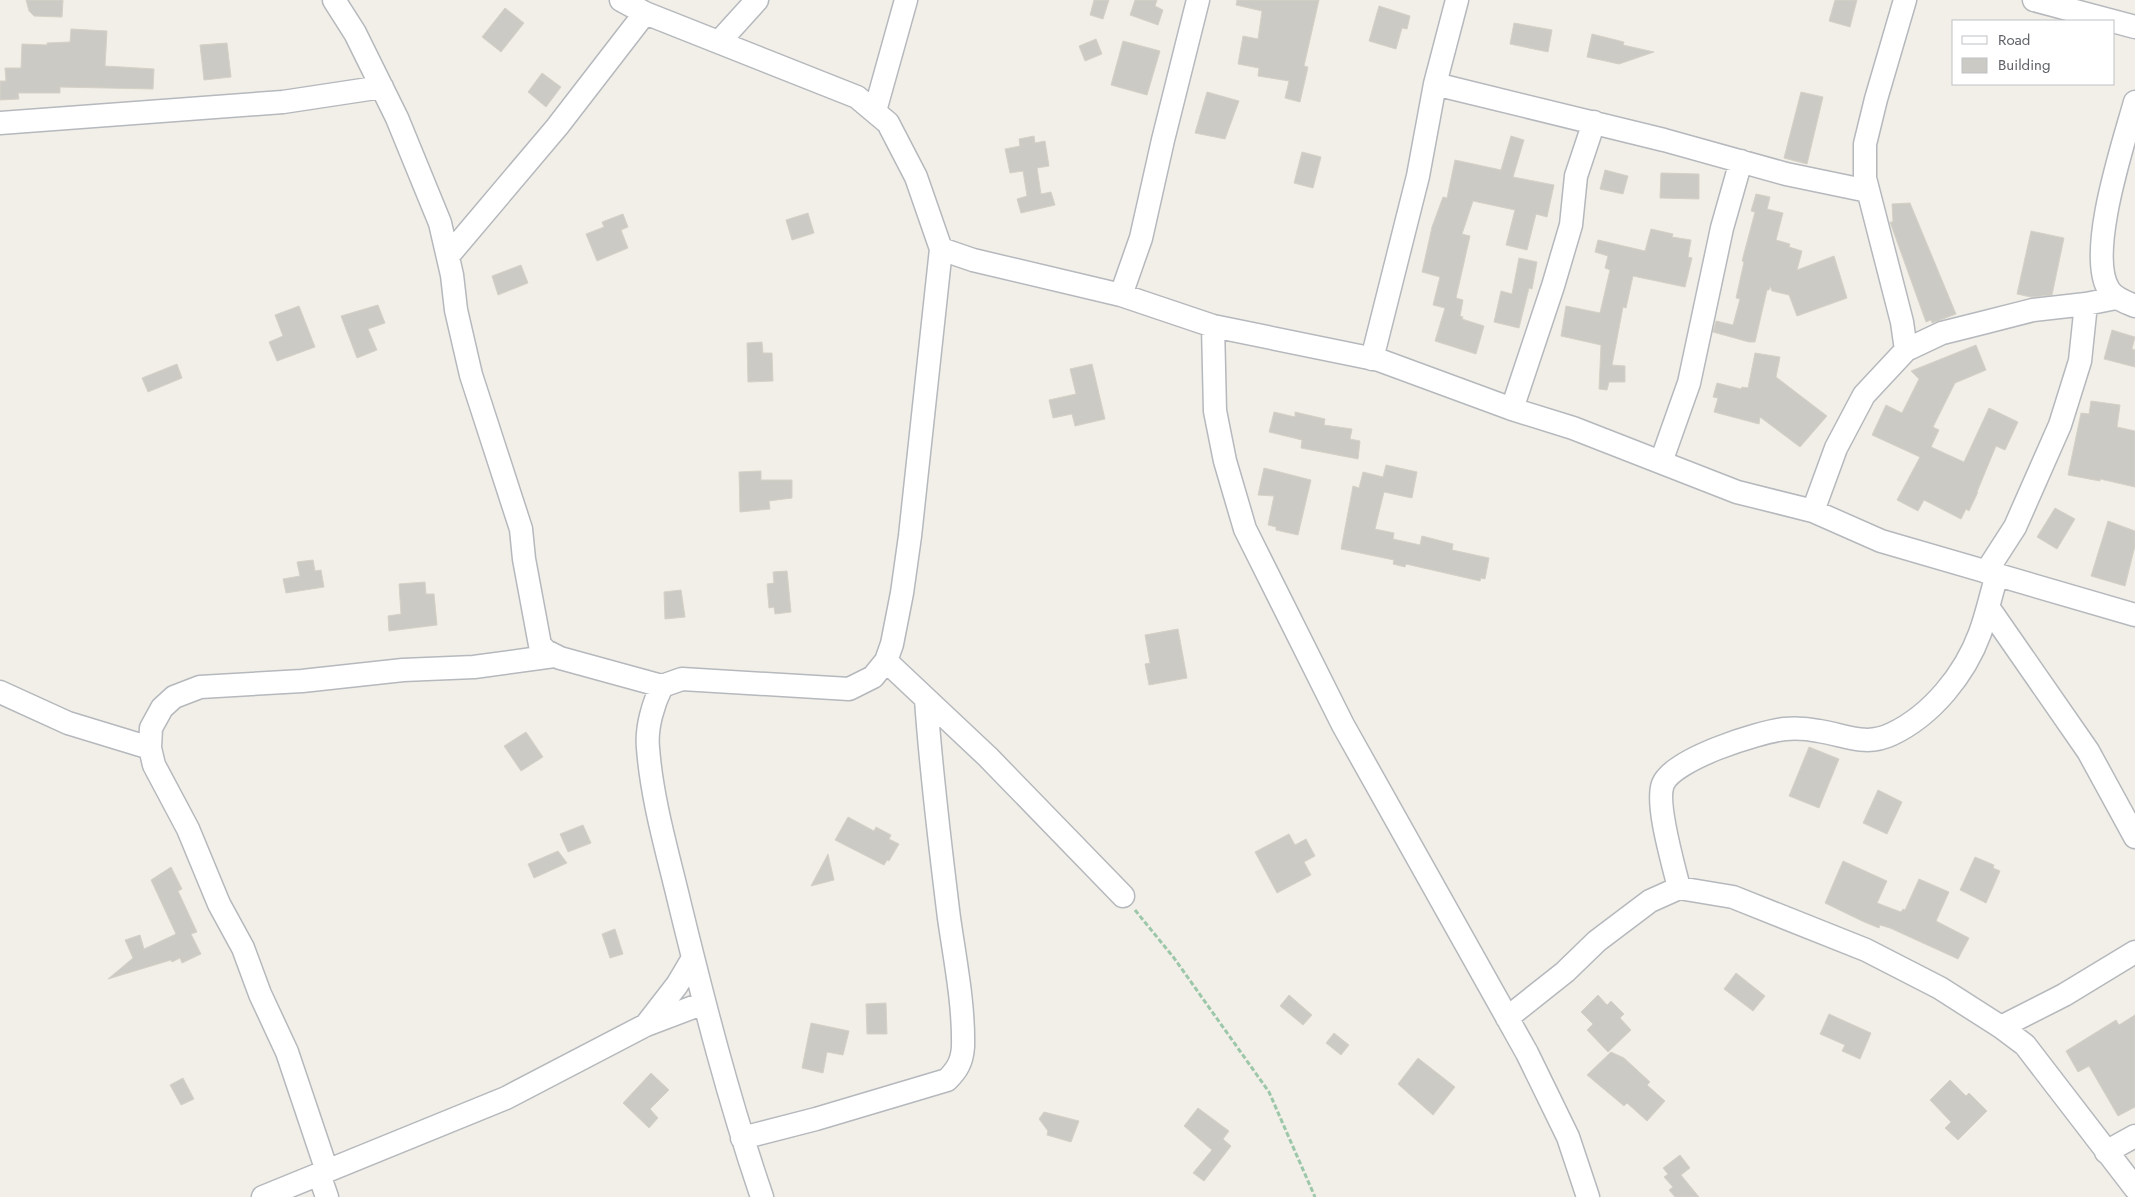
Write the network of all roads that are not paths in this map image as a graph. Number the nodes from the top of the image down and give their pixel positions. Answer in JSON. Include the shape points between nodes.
{"nodes":[{"id":1,"x":334,"y":0,"type":"edge"},
{"id":2,"x":621,"y":0,"type":"edge"},
{"id":3,"x":758,"y":0,"type":"edge"},
{"id":4,"x":906,"y":0,"type":"edge"},
{"id":5,"x":1198,"y":0,"type":"edge"},
{"id":6,"x":1457,"y":0,"type":"edge"},
{"id":7,"x":1905,"y":0,"type":"edge"},
{"id":8,"x":2034,"y":0,"type":"edge"},
{"id":9,"x":645,"y":13,"type":"junction"},
{"id":10,"x":2109,"y":20,"type":"edge"},
{"id":11,"x":2115,"y":22,"type":"edge"},
{"id":12,"x":2135,"y":27,"type":"edge"},
{"id":13,"x":719,"y":42,"type":"junction"},
{"id":14,"x":1435,"y":84,"type":"junction"},
{"id":15,"x":382,"y":87,"type":"junction"},
{"id":16,"x":2135,"y":102,"type":"edge"},
{"id":17,"x":874,"y":111,"type":"junction"},
{"id":18,"x":1594,"y":122,"type":"junction"},
{"id":19,"x":0,"y":123,"type":"edge"},
{"id":20,"x":1741,"y":161,"type":"junction"},
{"id":21,"x":1868,"y":191,"type":"junction"},
{"id":22,"x":941,"y":249,"type":"junction"},
{"id":23,"x":448,"y":256,"type":"junction"},
{"id":24,"x":1121,"y":295,"type":"junction"},
{"id":25,"x":2126,"y":302,"type":"edge"},
{"id":26,"x":2086,"y":304,"type":"junction"},
{"id":27,"x":1212,"y":326,"type":"junction"},
{"id":28,"x":1906,"y":350,"type":"junction"},
{"id":29,"x":1372,"y":359,"type":"junction"},
{"id":30,"x":1512,"y":409,"type":"junction"},
{"id":31,"x":1662,"y":462,"type":"junction"},
{"id":32,"x":1813,"y":511,"type":"junction"},
{"id":33,"x":1992,"y":573,"type":"junction"},
{"id":34,"x":1988,"y":607,"type":"junction"},
{"id":35,"x":2135,"y":616,"type":"edge"},
{"id":36,"x":554,"y":656,"type":"junction"},
{"id":37,"x":886,"y":661,"type":"junction"},
{"id":38,"x":662,"y":686,"type":"junction"},
{"id":39,"x":0,"y":692,"type":"edge"},
{"id":40,"x":926,"y":699,"type":"junction"},
{"id":41,"x":150,"y":748,"type":"junction"},
{"id":42,"x":2135,"y":837,"type":"edge"},
{"id":43,"x":1679,"y":888,"type":"junction"},
{"id":44,"x":1123,"y":896,"type":"road end"},
{"id":45,"x":2135,"y":952,"type":"edge"},
{"id":46,"x":693,"y":958,"type":"junction"},
{"id":47,"x":704,"y":1003,"type":"junction"},
{"id":48,"x":1507,"y":1018,"type":"junction"},
{"id":49,"x":646,"y":1025,"type":"junction"},
{"id":50,"x":2001,"y":1027,"type":"junction"},
{"id":51,"x":2135,"y":1136,"type":"edge"},
{"id":52,"x":742,"y":1138,"type":"junction"},
{"id":53,"x":2106,"y":1152,"type":"junction"},
{"id":54,"x":323,"y":1173,"type":"junction"},
{"id":55,"x":2135,"y":1188,"type":"edge"},
{"id":56,"x":263,"y":1197,"type":"edge"},
{"id":57,"x":327,"y":1197,"type":"edge"},
{"id":58,"x":762,"y":1197,"type":"edge"},
{"id":59,"x":1588,"y":1197,"type":"edge"}],
"edges":[{"from":1,"to":15,"type":"street"},
{"from":2,"to":9,"type":"street"},
{"from":3,"to":13,"type":"street"},
{"from":4,"to":17,"type":"street"},
{"from":5,"to":24,"type":"street","via":[[1141,238]]},
{"from":6,"to":14,"type":"street"},
{"from":7,"to":21,"type":"street","via":[[1866,144]]},
{"from":8,"to":10,"type":"street"},
{"from":9,"to":13,"type":"street"},
{"from":9,"to":23,"type":"street","via":[[557,127]]},
{"from":11,"to":12,"type":"street"},
{"from":13,"to":17,"type":"street","via":[[857,97]]},
{"from":14,"to":18,"type":"street"},
{"from":14,"to":29,"type":"street","via":[[1418,176]]},
{"from":15,"to":19,"type":"street","via":[[283,102]]},
{"from":15,"to":23,"type":"street","via":[[440,222]]},
{"from":16,"to":25,"type":"street","via":[[2112,186],[2101,258],[2104,281]]},
{"from":17,"to":22,"type":"street","via":[[888,123],[916,177]]},
{"from":18,"to":20,"type":"street"},
{"from":18,"to":30,"type":"street","via":[[1576,176],[1571,225]]},
{"from":20,"to":21,"type":"street"},
{"from":20,"to":31,"type":"street","via":[[1722,228],[1689,383]]},
{"from":21,"to":28,"type":"street","via":[[1902,322]]},
{"from":22,"to":24,"type":"street"},
{"from":22,"to":37,"type":"street","via":[[910,536],[902,593]]},
{"from":23,"to":36,"type":"street","via":[[470,376],[521,529],[537,638]]},
{"from":24,"to":27,"type":"street"},
{"from":25,"to":26,"type":"street"},
{"from":26,"to":28,"type":"street","via":[[2033,310],[1942,333]]},
{"from":26,"to":33,"type":"street","via":[[2080,361],[2060,425]]},
{"from":27,"to":29,"type":"street"},
{"from":27,"to":48,"type":"street","via":[[1216,411],[1225,461],[1245,529],[1343,725]]},
{"from":28,"to":32,"type":"street","via":[[1864,395],[1836,448]]},
{"from":29,"to":30,"type":"street"},
{"from":30,"to":31,"type":"street"},
{"from":31,"to":32,"type":"street","via":[[1737,492]]},
{"from":32,"to":33,"type":"street","via":[[1881,541]]},
{"from":33,"to":34,"type":"street"},
{"from":33,"to":35,"type":"street"},
{"from":34,"to":42,"type":"street","via":[[2088,751]]},
{"from":34,"to":43,"type":"street","via":[[1980,635],[1950,689],[1917,718],[1892,734],[1873,740],[1850,739],[1820,731],[1786,729],[1752,736],[1697,757],[1676,769],[1663,784],[1662,808]]},
{"from":36,"to":38,"type":"street"},
{"from":36,"to":41,"type":"street","via":[[474,667],[200,687],[174,696],[162,708],[151,728]]},
{"from":37,"to":38,"type":"street","via":[[873,677],[849,689],[682,680]]},
{"from":37,"to":40,"type":"street"},
{"from":38,"to":46,"type":"street","via":[[653,703],[648,747],[666,848]]},
{"from":39,"to":41,"type":"street","via":[[68,723]]},
{"from":40,"to":44,"type":"street","via":[[1050,819]]},
{"from":40,"to":52,"type":"street","via":[[933,796],[960,1002],[963,1046],[957,1070],[947,1080]]},
{"from":41,"to":54,"type":"street","via":[[154,765],[188,829],[287,1052]]},
{"from":43,"to":48,"type":"street","via":[[1650,901],[1597,941],[1566,972]]},
{"from":43,"to":50,"type":"street","via":[[1733,896],[1866,950],[1940,988]]},
{"from":45,"to":50,"type":"street","via":[[2064,995]]},
{"from":46,"to":47,"type":"street"},
{"from":46,"to":49,"type":"street"},
{"from":47,"to":49,"type":"street"},
{"from":47,"to":52,"type":"street"},
{"from":48,"to":59,"type":"street","via":[[1568,1137]]},
{"from":49,"to":54,"type":"street","via":[[506,1098]]},
{"from":50,"to":53,"type":"street","via":[[2025,1045]]},
{"from":51,"to":53,"type":"street"},
{"from":52,"to":58,"type":"street"},
{"from":53,"to":55,"type":"street"},
{"from":54,"to":56,"type":"street"},
{"from":54,"to":57,"type":"street"}]}
